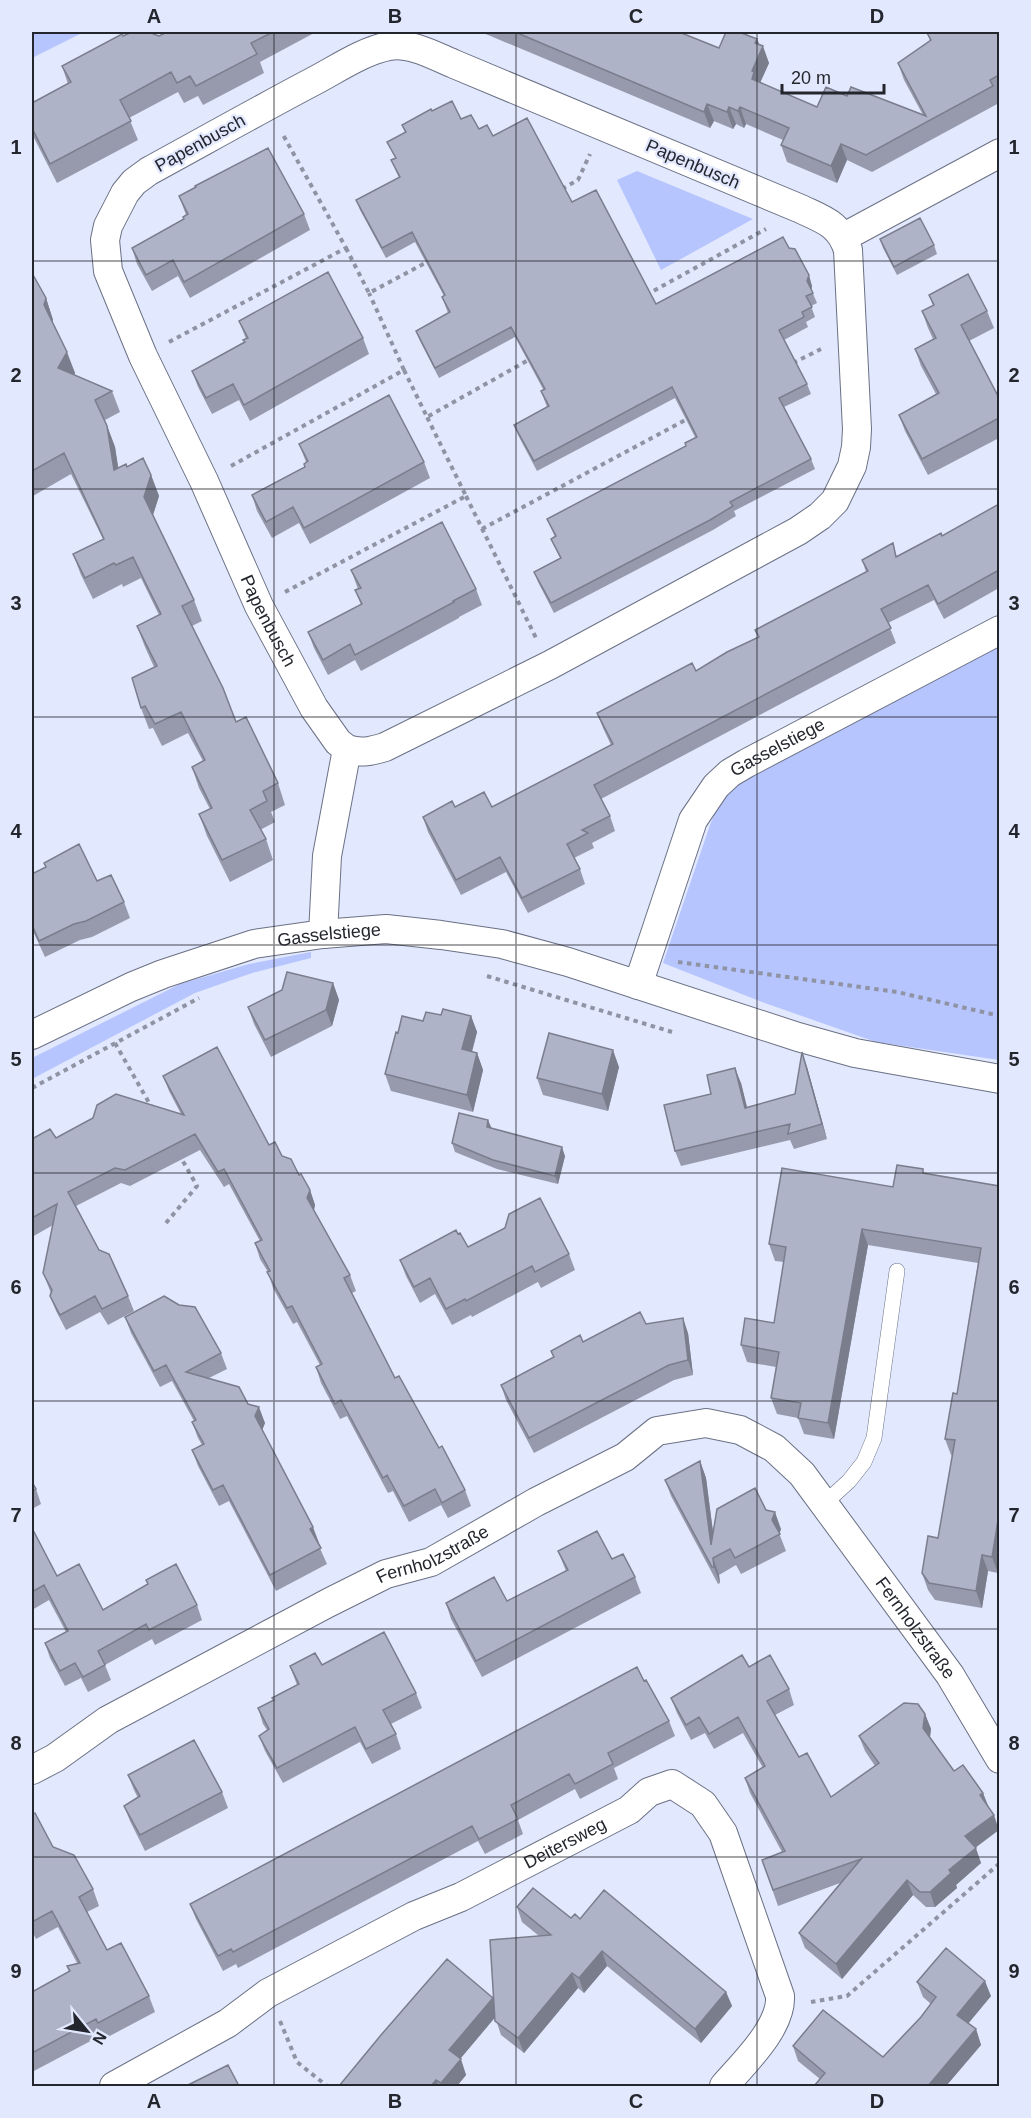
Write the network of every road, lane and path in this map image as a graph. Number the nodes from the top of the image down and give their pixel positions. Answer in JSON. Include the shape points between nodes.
{"nodes":[{"id":1,"x":267,"y":106,"type":"junction"},
{"id":2,"x":604,"y":126,"type":"junction"},
{"id":3,"x":999,"y":153,"type":"edge"},
{"id":4,"x":557,"y":192,"type":"edge"},
{"id":5,"x":801,"y":209,"type":"junction"},
{"id":6,"x":844,"y":237,"type":"junction"},
{"id":7,"x":346,"y":248,"type":"junction"},
{"id":8,"x":431,"y":260,"type":"edge"},
{"id":9,"x":369,"y":293,"type":"junction"},
{"id":10,"x":645,"y":296,"type":"edge"},
{"id":11,"x":852,"y":334,"type":"junction"},
{"id":12,"x":541,"y":353,"type":"edge"},
{"id":13,"x":143,"y":356,"type":"junction"},
{"id":14,"x":784,"y":368,"type":"edge"},
{"id":15,"x":404,"y":370,"type":"junction"},
{"id":16,"x":701,"y":411,"type":"edge"},
{"id":17,"x":427,"y":417,"type":"junction"},
{"id":18,"x":204,"y":481,"type":"junction"},
{"id":19,"x":466,"y":496,"type":"junction"},
{"id":20,"x":482,"y":529,"type":"junction"},
{"id":21,"x":259,"y":606,"type":"junction"},
{"id":22,"x":999,"y":630,"type":"edge"},
{"id":23,"x":549,"y":665,"type":"junction"},
{"id":24,"x":346,"y":749,"type":"junction"},
{"id":25,"x":323,"y":934,"type":"junction"},
{"id":26,"x":486,"y":976,"type":"dead end"},
{"id":27,"x":638,"y":985,"type":"junction"},
{"id":28,"x":201,"y":997,"type":"dead end"},
{"id":29,"x":999,"y":1016,"type":"edge"},
{"id":30,"x":643,"y":1024,"type":"dead end"},
{"id":31,"x":32,"y":1035,"type":"edge"},
{"id":32,"x":115,"y":1043,"type":"junction"},
{"id":33,"x":999,"y":1078,"type":"edge"},
{"id":34,"x":32,"y":1088,"type":"edge"},
{"id":35,"x":156,"y":1114,"type":"edge"},
{"id":36,"x":180,"y":1155,"type":"edge"},
{"id":37,"x":166,"y":1223,"type":"dead end"},
{"id":38,"x":897,"y":1271,"type":"dead end"},
{"id":39,"x":824,"y":1504,"type":"junction"},
{"id":40,"x":999,"y":1759,"type":"edge"},
{"id":41,"x":32,"y":1770,"type":"edge"},
{"id":42,"x":999,"y":1863,"type":"edge"},
{"id":43,"x":268,"y":1993,"type":"junction"},
{"id":44,"x":780,"y":2007,"type":"junction"},
{"id":45,"x":114,"y":2086,"type":"edge"},
{"id":46,"x":327,"y":2086,"type":"edge"},
{"id":47,"x":724,"y":2086,"type":"edge"}],
"edges":[{"from":1,"to":2,"type":"street","name":"Papenbusch","via":[[352,61],[398,46],[428,53]]},
{"from":1,"to":7,"type":"path"},
{"from":1,"to":13,"type":"street","name":"Papenbusch","via":[[149,171],[134,182],[116,207],[108,226],[105,256]]},
{"from":2,"to":4,"type":"path","via":[[578,180]]},
{"from":2,"to":5,"type":"street","name":"Papenbusch"},
{"from":3,"to":6,"type":"street"},
{"from":5,"to":6,"type":"street","name":"Papenbusch","via":[[837,228]]},
{"from":5,"to":10,"type":"path"},
{"from":6,"to":11,"type":"street","via":[[849,250]]},
{"from":7,"to":9,"type":"path"},
{"from":7,"to":13,"type":"path"},
{"from":8,"to":9,"type":"path"},
{"from":9,"to":15,"type":"path"},
{"from":11,"to":14,"type":"path"},
{"from":11,"to":23,"type":"street","via":[[856,447],[852,466],[835,501],[798,531]]},
{"from":12,"to":17,"type":"path"},
{"from":13,"to":18,"type":"street","name":"Papenbusch"},
{"from":15,"to":17,"type":"path"},
{"from":15,"to":18,"type":"path"},
{"from":16,"to":20,"type":"path"},
{"from":17,"to":19,"type":"path"},
{"from":18,"to":21,"type":"street","name":"Papenbusch"},
{"from":19,"to":20,"type":"path"},
{"from":19,"to":21,"type":"path"},
{"from":20,"to":23,"type":"path"},
{"from":21,"to":24,"type":"street","name":"Papenbusch","via":[[314,708]]},
{"from":22,"to":27,"type":"street","name":"Gasselstiege","via":[[747,763],[716,786],[693,820]]},
{"from":23,"to":24,"type":"street","via":[[385,747],[371,752]]},
{"from":24,"to":25,"type":"street","via":[[327,856]]},
{"from":25,"to":27,"type":"street","name":"Gasselstiege","via":[[386,929],[501,944]]},
{"from":25,"to":31,"type":"street","name":"Gasselstiege","via":[[254,944],[163,974]]},
{"from":26,"to":30,"type":"path"},
{"from":27,"to":29,"type":"path","via":[[679,961],[897,992]]},
{"from":27,"to":33,"type":"street","name":"Gasselstiege","via":[[855,1053]]},
{"from":28,"to":32,"type":"path"},
{"from":32,"to":34,"type":"path"},
{"from":32,"to":35,"type":"path"},
{"from":36,"to":37,"type":"path","via":[[197,1186]]},
{"from":38,"to":39,"type":"lane","via":[[874,1438],[864,1462]]},
{"from":39,"to":40,"type":"street","name":"Fernholzstraße","via":[[950,1675]]},
{"from":39,"to":41,"type":"street","name":"Fernholzstraße","via":[[802,1474],[774,1448],[740,1430],[706,1423],[657,1431],[625,1457],[431,1562],[386,1574],[347,1593],[108,1720]]},
{"from":42,"to":44,"type":"path","via":[[847,1996]]},
{"from":43,"to":44,"type":"street","name":"Deitersweg","via":[[629,1810],[649,1792],[672,1784],[703,1804],[723,1833],[770,1963]]},
{"from":43,"to":45,"type":"street","name":"Deitersweg","via":[[228,2023]]},
{"from":43,"to":46,"type":"path","via":[[297,2062]]},
{"from":44,"to":47,"type":"street","via":[[771,2028]]}]}
